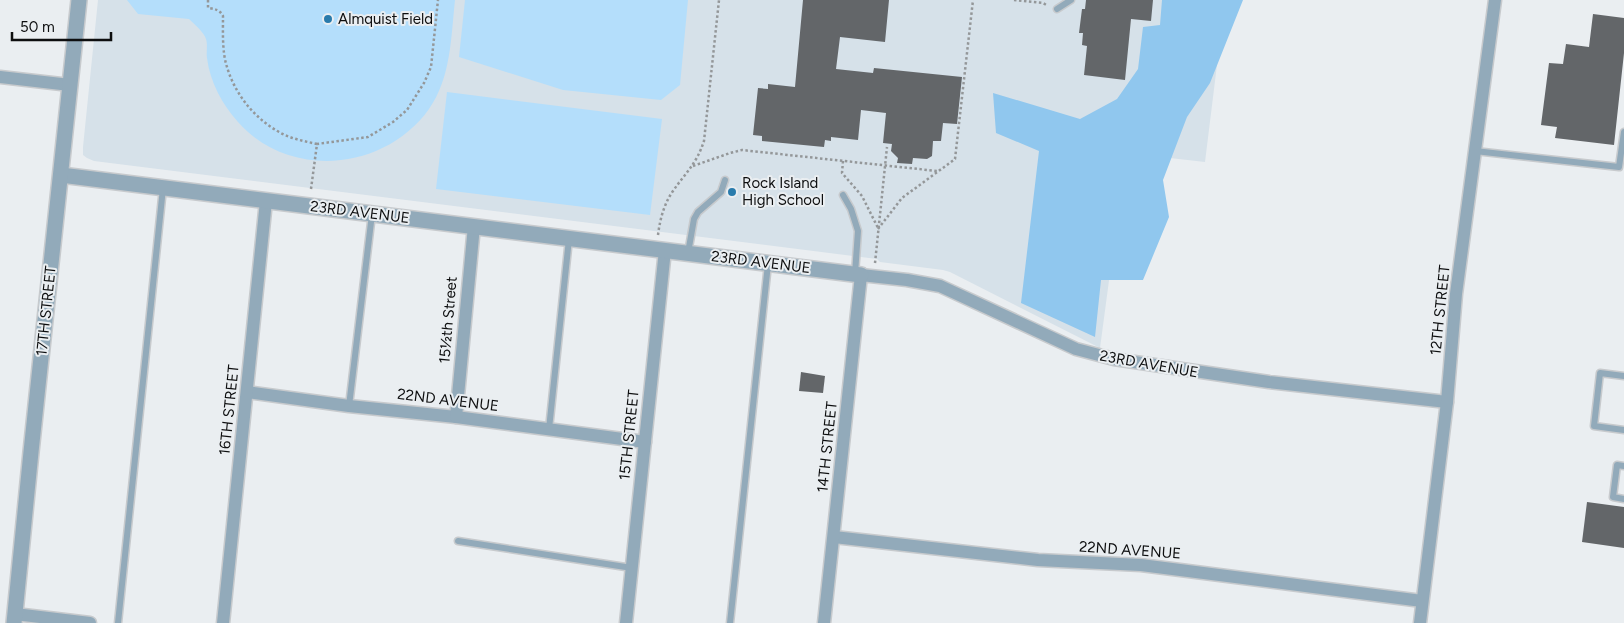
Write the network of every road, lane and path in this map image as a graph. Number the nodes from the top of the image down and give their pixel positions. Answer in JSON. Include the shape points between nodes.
{"nodes":[{"id":1,"x":79,"y":0,"type":"edge"},
{"id":2,"x":208,"y":0,"type":"edge"},
{"id":3,"x":438,"y":0,"type":"edge"},
{"id":4,"x":719,"y":0,"type":"edge"},
{"id":5,"x":973,"y":0,"type":"edge"},
{"id":6,"x":1014,"y":0,"type":"edge"},
{"id":7,"x":1071,"y":0,"type":"edge"},
{"id":8,"x":1495,"y":0,"type":"edge"},
{"id":9,"x":1056,"y":9,"type":"joint"},
{"id":10,"x":0,"y":77,"type":"edge"},
{"id":11,"x":70,"y":85,"type":"junction"},
{"id":12,"x":1624,"y":132,"type":"edge"},
{"id":13,"x":316,"y":144,"type":"junction"},
{"id":14,"x":887,"y":147,"type":"dead end"},
{"id":15,"x":1475,"y":151,"type":"junction"},
{"id":16,"x":1622,"y":157,"type":"edge"},
{"id":17,"x":843,"y":161,"type":"junction"},
{"id":18,"x":693,"y":166,"type":"junction"},
{"id":19,"x":884,"y":166,"type":"junction"},
{"id":20,"x":938,"y":171,"type":"junction"},
{"id":21,"x":62,"y":175,"type":"junction"},
{"id":22,"x":725,"y":180,"type":"dead end"},
{"id":23,"x":163,"y":188,"type":"junction"},
{"id":24,"x":311,"y":189,"type":"dead end"},
{"id":25,"x":843,"y":195,"type":"dead end"},
{"id":26,"x":266,"y":201,"type":"junction"},
{"id":27,"x":372,"y":214,"type":"junction"},
{"id":28,"x":474,"y":226,"type":"junction"},
{"id":29,"x":878,"y":229,"type":"junction"},
{"id":30,"x":658,"y":236,"type":"dead end"},
{"id":31,"x":569,"y":238,"type":"junction"},
{"id":32,"x":666,"y":250,"type":"junction"},
{"id":33,"x":688,"y":253,"type":"junction"},
{"id":34,"x":768,"y":263,"type":"junction"},
{"id":35,"x":876,"y":263,"type":"dead end"},
{"id":36,"x":858,"y":274,"type":"junction"},
{"id":37,"x":1624,"y":376,"type":"edge"},
{"id":38,"x":247,"y":392,"type":"junction"},
{"id":39,"x":1447,"y":402,"type":"junction"},
{"id":40,"x":349,"y":406,"type":"junction"},
{"id":41,"x":456,"y":417,"type":"junction"},
{"id":42,"x":549,"y":429,"type":"junction"},
{"id":43,"x":1624,"y":430,"type":"edge"},
{"id":44,"x":645,"y":442,"type":"junction"},
{"id":45,"x":1624,"y":466,"type":"edge"},
{"id":46,"x":1624,"y":499,"type":"edge"},
{"id":47,"x":834,"y":537,"type":"junction"},
{"id":48,"x":458,"y":541,"type":"dead end"},
{"id":49,"x":632,"y":568,"type":"junction"},
{"id":50,"x":1422,"y":601,"type":"junction"},
{"id":51,"x":15,"y":618,"type":"edge"},
{"id":52,"x":90,"y":623,"type":"edge"},
{"id":53,"x":118,"y":623,"type":"edge"},
{"id":54,"x":223,"y":623,"type":"edge"},
{"id":55,"x":626,"y":623,"type":"edge"},
{"id":56,"x":730,"y":623,"type":"edge"},
{"id":57,"x":824,"y":623,"type":"edge"},
{"id":58,"x":1420,"y":623,"type":"edge"}],
"edges":[{"from":1,"to":11,"type":"street","name":"17TH STREET"},
{"from":2,"to":13,"type":"path","via":[[208,8],[216,9],[223,16],[226,66],[247,105],[280,133]]},
{"from":3,"to":13,"type":"path","via":[[431,67],[407,110],[368,137]]},
{"from":4,"to":18,"type":"path","via":[[704,141]]},
{"from":5,"to":20,"type":"path","via":[[955,159]]},
{"from":6,"to":9,"type":"path","via":[[1043,3]]},
{"from":7,"to":9,"type":"lane"},
{"from":8,"to":15,"type":"street","name":"12TH STREET"},
{"from":10,"to":11,"type":"street"},
{"from":11,"to":21,"type":"street","name":"17TH STREET"},
{"from":12,"to":16,"type":"lane"},
{"from":13,"to":24,"type":"path"},
{"from":14,"to":19,"type":"path"},
{"from":15,"to":16,"type":"lane","via":[[1619,167]]},
{"from":15,"to":39,"type":"street","name":"12TH STREET","via":[[1456,294]]},
{"from":17,"to":18,"type":"path","via":[[742,150]]},
{"from":17,"to":19,"type":"path"},
{"from":17,"to":29,"type":"path","via":[[842,173],[862,196]]},
{"from":18,"to":30,"type":"path","via":[[665,206]]},
{"from":19,"to":20,"type":"path"},
{"from":19,"to":29,"type":"path"},
{"from":20,"to":29,"type":"path","via":[[902,198]]},
{"from":21,"to":23,"type":"street","name":"23RD AVENUE"},
{"from":21,"to":51,"type":"street","name":"17TH STREET"},
{"from":22,"to":33,"type":"lane","via":[[722,192],[694,219]]},
{"from":23,"to":26,"type":"street","name":"23RD AVENUE"},
{"from":23,"to":53,"type":"lane"},
{"from":25,"to":36,"type":"lane","via":[[858,231]]},
{"from":26,"to":27,"type":"street","name":"23RD AVENUE"},
{"from":26,"to":38,"type":"street","name":"16TH STREET"},
{"from":27,"to":28,"type":"street","name":"23RD AVENUE"},
{"from":27,"to":40,"type":"lane"},
{"from":28,"to":31,"type":"street","name":"23RD AVENUE"},
{"from":28,"to":41,"type":"street","name":"15½th Street"},
{"from":29,"to":35,"type":"path"},
{"from":31,"to":32,"type":"street","name":"23RD AVENUE"},
{"from":31,"to":42,"type":"lane"},
{"from":32,"to":33,"type":"street","name":"23RD AVENUE"},
{"from":32,"to":44,"type":"street","name":"15TH STREET"},
{"from":33,"to":34,"type":"street","name":"23RD AVENUE"},
{"from":34,"to":36,"type":"street","name":"23RD AVENUE"},
{"from":34,"to":56,"type":"lane"},
{"from":36,"to":39,"type":"street","name":"23RD AVENUE","via":[[940,286],[1076,349],[1114,359],[1269,382]]},
{"from":36,"to":47,"type":"street","name":"14TH STREET"},
{"from":37,"to":43,"type":"lane","via":[[1600,373],[1594,426]]},
{"from":38,"to":40,"type":"street","name":"22ND AVENUE"},
{"from":38,"to":54,"type":"street","name":"16TH STREET"},
{"from":39,"to":50,"type":"street","name":"12TH STREET"},
{"from":40,"to":41,"type":"street","name":"22ND AVENUE"},
{"from":41,"to":42,"type":"street","name":"22ND AVENUE"},
{"from":42,"to":44,"type":"street","name":"22ND AVENUE"},
{"from":44,"to":49,"type":"street","name":"15TH STREET"},
{"from":45,"to":46,"type":"lane","via":[[1617,465],[1613,497]]},
{"from":47,"to":50,"type":"street","name":"22ND AVENUE","via":[[1038,560],[1141,565]]},
{"from":47,"to":57,"type":"street","name":"14TH STREET"},
{"from":48,"to":49,"type":"lane"},
{"from":49,"to":55,"type":"street","name":"15TH STREET"},
{"from":50,"to":58,"type":"street","name":"12TH STREET"},
{"from":51,"to":52,"type":"street"}]}
